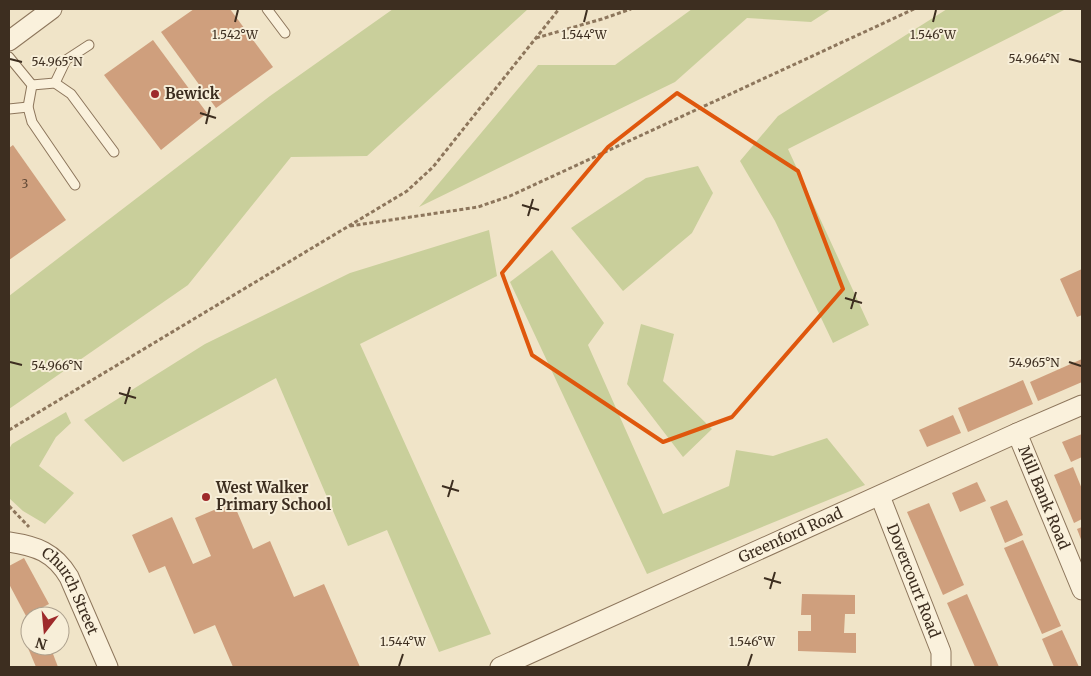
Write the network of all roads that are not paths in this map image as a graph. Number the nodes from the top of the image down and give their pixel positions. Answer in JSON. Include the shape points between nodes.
{"nodes":[{"id":1,"x":52,"y":9,"type":"edge"},
{"id":2,"x":267,"y":9,"type":"edge"},
{"id":3,"x":285,"y":33,"type":"dead end"},
{"id":4,"x":9,"y":41,"type":"edge"},
{"id":5,"x":89,"y":45,"type":"dead end"},
{"id":6,"x":9,"y":57,"type":"edge"},
{"id":7,"x":55,"y":83,"type":"junction"},
{"id":8,"x":32,"y":85,"type":"junction"},
{"id":9,"x":28,"y":107,"type":"junction"},
{"id":10,"x":9,"y":109,"type":"edge"},
{"id":11,"x":114,"y":152,"type":"dead end"},
{"id":12,"x":75,"y":185,"type":"dead end"},
{"id":13,"x":1082,"y":405,"type":"edge"},
{"id":14,"x":1017,"y":433,"type":"junction"},
{"id":15,"x":880,"y":496,"type":"junction"},
{"id":16,"x":9,"y":542,"type":"edge"},
{"id":17,"x":1082,"y":590,"type":"edge"},
{"id":18,"x":108,"y":667,"type":"edge"},
{"id":19,"x":500,"y":667,"type":"edge"},
{"id":20,"x":941,"y":667,"type":"edge"}],
"edges":[{"from":1,"to":4,"type":"street"},
{"from":2,"to":3,"type":"lane"},
{"from":5,"to":7,"type":"lane","via":[[66,60]]},
{"from":6,"to":8,"type":"lane"},
{"from":7,"to":8,"type":"lane"},
{"from":7,"to":11,"type":"lane","via":[[71,94]]},
{"from":8,"to":9,"type":"lane"},
{"from":9,"to":10,"type":"lane"},
{"from":9,"to":12,"type":"lane","via":[[32,122]]},
{"from":13,"to":14,"type":"street","name":"Greenford Road"},
{"from":14,"to":15,"type":"street","name":"Greenford Road"},
{"from":14,"to":17,"type":"street","name":"Mill Bank Road"},
{"from":15,"to":19,"type":"street","name":"Greenford Road"},
{"from":15,"to":20,"type":"street","name":"Dovercourt Road","via":[[941,652]]},
{"from":16,"to":18,"type":"street","name":"Church Street","via":[[36,548],[61,564]]}]}
